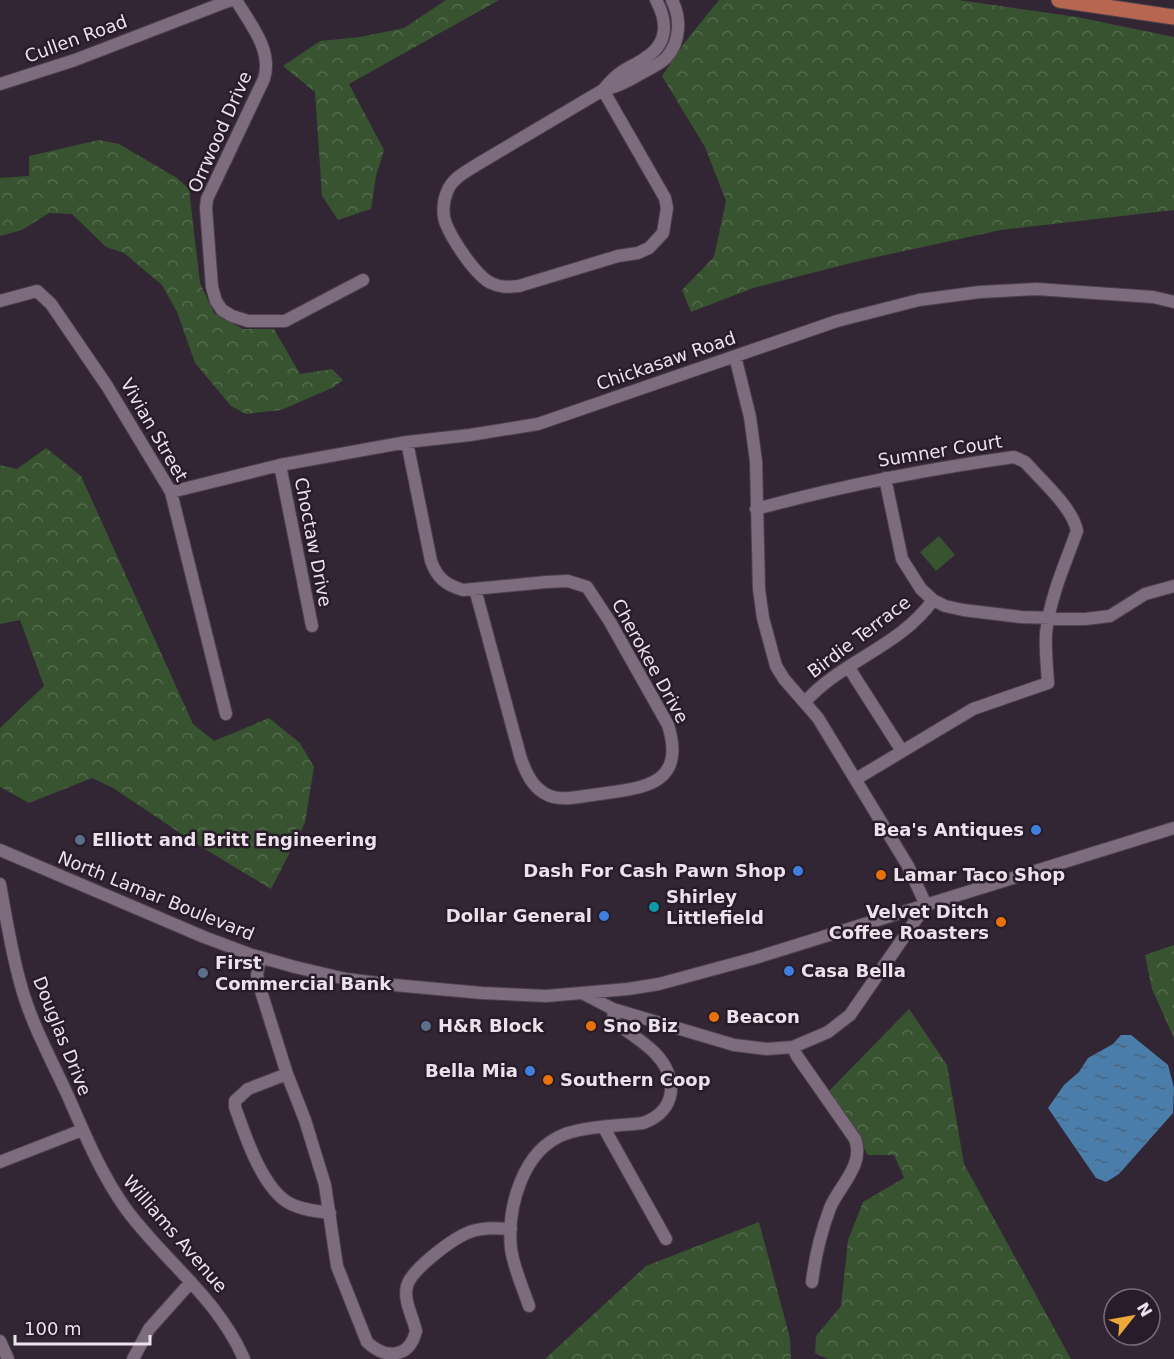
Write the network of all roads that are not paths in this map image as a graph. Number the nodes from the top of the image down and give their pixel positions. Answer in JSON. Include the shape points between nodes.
{"nodes":[{"id":1,"x":231,"y":0,"type":"edge"},
{"id":2,"x":236,"y":0,"type":"edge"},
{"id":3,"x":656,"y":0,"type":"edge"},
{"id":4,"x":672,"y":0,"type":"edge"},
{"id":5,"x":1059,"y":0,"type":"edge"},
{"id":6,"x":1174,"y":17,"type":"edge"},
{"id":7,"x":0,"y":84,"type":"edge"},
{"id":8,"x":603,"y":90,"type":"junction"},
{"id":9,"x":363,"y":280,"type":"dead end"},
{"id":10,"x":0,"y":301,"type":"edge"},
{"id":11,"x":1174,"y":302,"type":"edge"},
{"id":12,"x":735,"y":356,"type":"junction"},
{"id":13,"x":407,"y":442,"type":"junction"},
{"id":14,"x":280,"y":465,"type":"junction"},
{"id":15,"x":885,"y":478,"type":"junction"},
{"id":16,"x":171,"y":492,"type":"junction"},
{"id":17,"x":756,"y":509,"type":"junction"},
{"id":18,"x":1174,"y":586,"type":"edge"},
{"id":19,"x":475,"y":589,"type":"junction"},
{"id":20,"x":933,"y":600,"type":"junction"},
{"id":21,"x":1048,"y":617,"type":"junction"},
{"id":22,"x":312,"y":626,"type":"dead end"},
{"id":23,"x":849,"y":668,"type":"junction"},
{"id":24,"x":805,"y":702,"type":"junction"},
{"id":25,"x":226,"y":714,"type":"dead end"},
{"id":26,"x":902,"y":751,"type":"junction"},
{"id":27,"x":856,"y":779,"type":"junction"},
{"id":28,"x":1174,"y":828,"type":"edge"},
{"id":29,"x":1,"y":854,"type":"edge"},
{"id":30,"x":0,"y":884,"type":"edge"},
{"id":31,"x":926,"y":905,"type":"junction"},
{"id":32,"x":260,"y":957,"type":"junction"},
{"id":33,"x":583,"y":994,"type":"junction"},
{"id":34,"x":613,"y":1010,"type":"junction"},
{"id":35,"x":793,"y":1047,"type":"junction"},
{"id":36,"x":287,"y":1074,"type":"junction"},
{"id":37,"x":604,"y":1128,"type":"junction"},
{"id":38,"x":82,"y":1130,"type":"junction"},
{"id":39,"x":0,"y":1162,"type":"edge"},
{"id":40,"x":330,"y":1213,"type":"junction"},
{"id":41,"x":511,"y":1229,"type":"junction"},
{"id":42,"x":666,"y":1239,"type":"dead end"},
{"id":43,"x":191,"y":1282,"type":"junction"},
{"id":44,"x":812,"y":1282,"type":"dead end"},
{"id":45,"x":529,"y":1306,"type":"dead end"},
{"id":46,"x":0,"y":1341,"type":"edge"},
{"id":47,"x":8,"y":1359,"type":"edge"},
{"id":48,"x":132,"y":1359,"type":"edge"},
{"id":49,"x":244,"y":1359,"type":"edge"}],
"edges":[{"from":1,"to":7,"type":"street","name":"Cullen Road","via":[[75,60]]},
{"from":2,"to":9,"type":"street","name":"Orrwood Drive","via":[[261,43],[267,68],[207,199],[216,301],[222,310],[248,321],[285,321]]},
{"from":3,"to":8,"type":"street","via":[[665,25],[657,49],[620,73]]},
{"from":4,"to":8,"type":"street","via":[[678,24],[672,49],[665,59],[618,87]]},
{"from":5,"to":6,"type":"main road"},
{"from":8,"to":8,"type":"street","via":[[450,184],[444,202],[446,224],[480,276],[492,284],[505,288],[519,286],[638,253],[663,234],[665,198]]},
{"from":10,"to":16,"type":"street","name":"Vivian Street","via":[[37,291],[51,304],[107,386]]},
{"from":11,"to":12,"type":"street","name":"Chickasaw Road","via":[[1037,289],[980,292],[919,300],[837,321]]},
{"from":12,"to":13,"type":"street","name":"Chickasaw Road","via":[[538,424]]},
{"from":12,"to":17,"type":"street","via":[[750,417],[756,461]]},
{"from":13,"to":14,"type":"street","name":"Chickasaw Road"},
{"from":13,"to":19,"type":"street","name":"Cherokee Drive","via":[[436,573],[450,586]]},
{"from":14,"to":16,"type":"street","name":"Chickasaw Road"},
{"from":14,"to":22,"type":"street","name":"Choctaw Drive"},
{"from":15,"to":17,"type":"street","name":"Sumner Court"},
{"from":15,"to":20,"type":"street","via":[[902,559]]},
{"from":15,"to":21,"type":"street","name":"Sumner Court","via":[[1014,457],[1025,462],[1071,514],[1077,531]]},
{"from":16,"to":25,"type":"street","name":"Vivian Street"},
{"from":17,"to":24,"type":"street","via":[[759,589],[770,646],[784,679]]},
{"from":18,"to":21,"type":"street","via":[[1145,594],[1110,616]]},
{"from":19,"to":19,"type":"street","name":"Cherokee Drive","via":[[521,759],[536,787],[560,799],[634,789],[662,777],[673,753],[668,725],[586,587],[559,581]]},
{"from":20,"to":21,"type":"street","via":[[963,610]]},
{"from":20,"to":23,"type":"street","name":"Birdie Terrace","via":[[916,621]]},
{"from":21,"to":26,"type":"street","name":"Sumner Court","via":[[1048,684],[973,709]]},
{"from":23,"to":24,"type":"street","name":"Birdie Terrace"},
{"from":23,"to":26,"type":"street"},
{"from":24,"to":27,"type":"street"},
{"from":26,"to":27,"type":"street"},
{"from":27,"to":31,"type":"street","via":[[908,866]]},
{"from":28,"to":31,"type":"street","name":"North Lamar Boulevard"},
{"from":29,"to":32,"type":"street","name":"North Lamar Boulevard"},
{"from":30,"to":38,"type":"street","name":"Douglas Drive","via":[[20,984]]},
{"from":31,"to":33,"type":"street","name":"North Lamar Boulevard","via":[[659,984]]},
{"from":31,"to":35,"type":"street","via":[[850,1015],[828,1032]]},
{"from":32,"to":33,"type":"street","name":"North Lamar Boulevard","via":[[346,979],[394,985],[535,996]]},
{"from":32,"to":36,"type":"street","via":[[257,975]]},
{"from":33,"to":34,"type":"street"},
{"from":34,"to":35,"type":"street","via":[[734,1045]]},
{"from":34,"to":37,"type":"street","via":[[614,1022],[646,1044],[664,1065],[671,1097],[652,1120]]},
{"from":35,"to":44,"type":"street","via":[[855,1139],[858,1151],[855,1164],[831,1206]]},
{"from":36,"to":40,"type":"street","via":[[315,1148]]},
{"from":36,"to":40,"type":"street","via":[[248,1089],[235,1101],[235,1107],[261,1171],[276,1190],[288,1203]]},
{"from":37,"to":41,"type":"street","via":[[562,1135],[539,1152],[523,1175],[514,1199]]},
{"from":37,"to":42,"type":"street"},
{"from":38,"to":39,"type":"street"},
{"from":38,"to":43,"type":"street","name":"Williams Avenue","via":[[105,1179],[128,1212]]},
{"from":40,"to":41,"type":"street","via":[[338,1266],[356,1318],[367,1342],[383,1354],[401,1352],[414,1338],[416,1331],[406,1293],[416,1270],[465,1234],[486,1228]]},
{"from":41,"to":45,"type":"street","via":[[515,1267]]},
{"from":43,"to":48,"type":"street","via":[[149,1329]]},
{"from":43,"to":49,"type":"street","name":"Williams Avenue","via":[[216,1308]]},
{"from":46,"to":47,"type":"street"}]}
